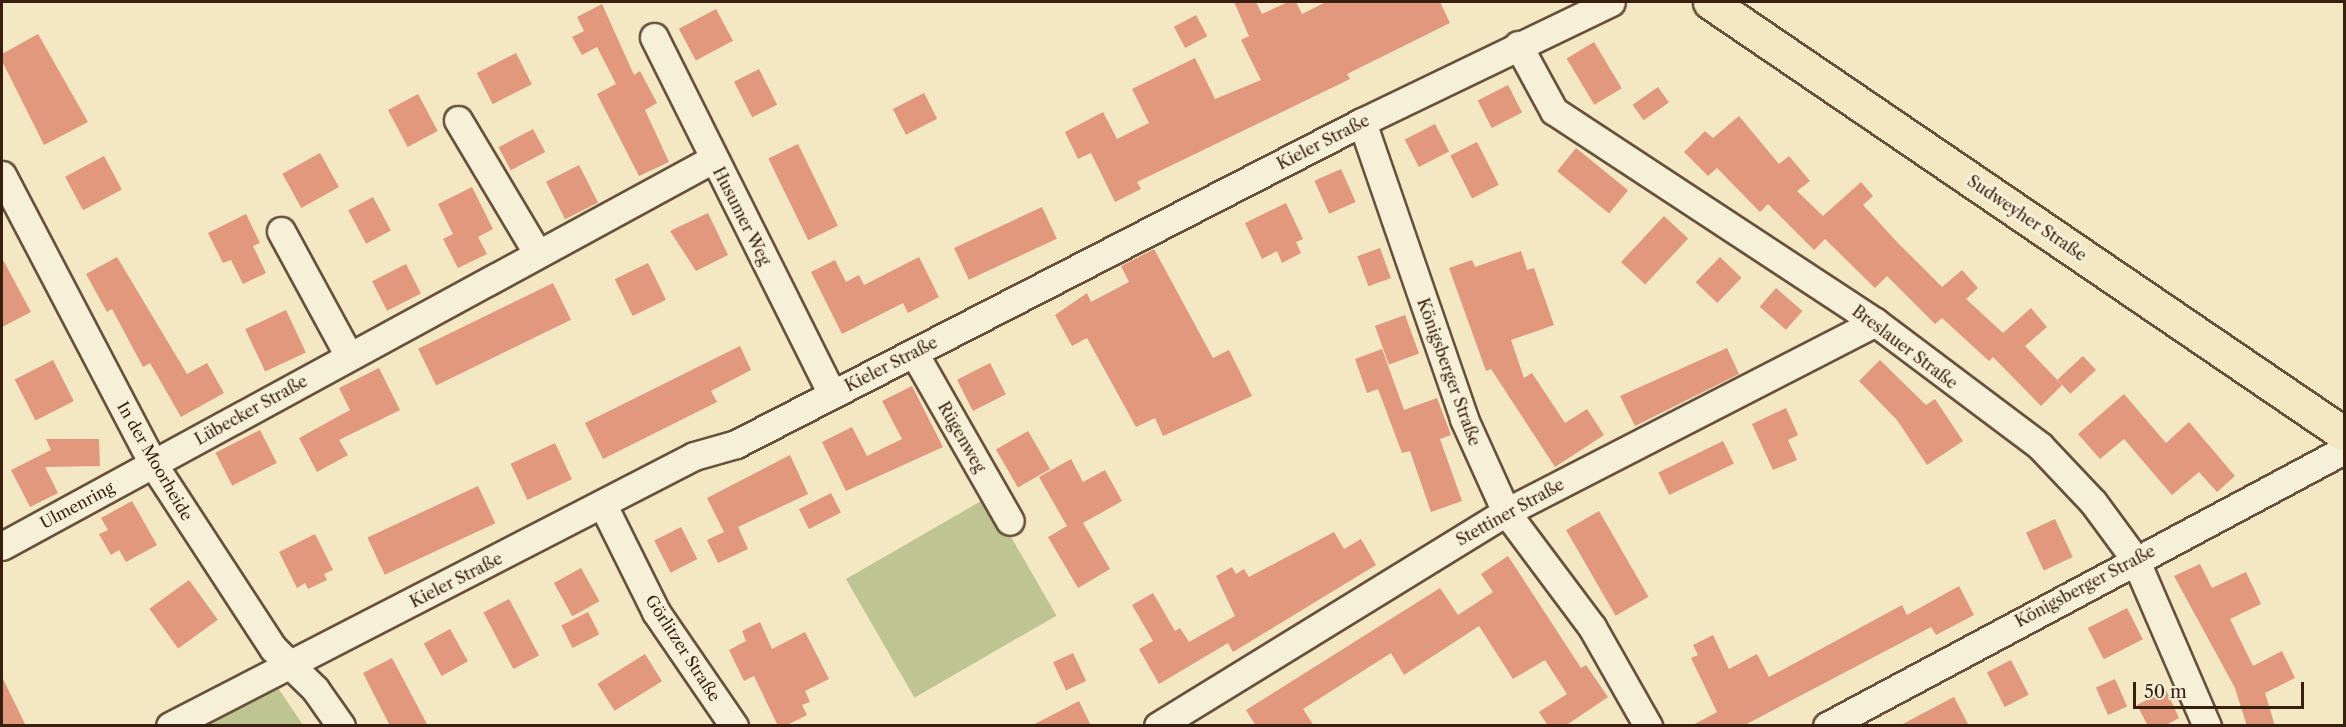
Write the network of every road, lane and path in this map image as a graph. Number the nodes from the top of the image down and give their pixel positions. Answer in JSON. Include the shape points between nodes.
{"nodes":[{"id":1,"x":1611,"y":2,"type":"edge"},
{"id":2,"x":1710,"y":2,"type":"edge"},
{"id":3,"x":654,"y":37,"type":"dead end"},
{"id":4,"x":1518,"y":45,"type":"junction"},
{"id":5,"x":458,"y":120,"type":"dead end"},
{"id":6,"x":1362,"y":122,"type":"junction"},
{"id":7,"x":713,"y":159,"type":"junction"},
{"id":8,"x":2,"y":175,"type":"edge"},
{"id":9,"x":281,"y":231,"type":"dead end"},
{"id":10,"x":536,"y":251,"type":"junction"},
{"id":11,"x":1875,"y":322,"type":"junction"},
{"id":12,"x":914,"y":353,"type":"junction"},
{"id":13,"x":349,"y":356,"type":"junction"},
{"id":14,"x":832,"y":394,"type":"junction"},
{"id":15,"x":2344,"y":434,"type":"edge"},
{"id":16,"x":2344,"y":450,"type":"edge"},
{"id":17,"x":153,"y":464,"type":"junction"},
{"id":18,"x":603,"y":505,"type":"junction"},
{"id":19,"x":1506,"y":512,"type":"junction"},
{"id":20,"x":1010,"y":521,"type":"dead end"},
{"id":21,"x":2,"y":546,"type":"edge"},
{"id":22,"x":2134,"y":559,"type":"junction"},
{"id":23,"x":291,"y":665,"type":"junction"},
{"id":24,"x":170,"y":726,"type":"edge"},
{"id":25,"x":341,"y":726,"type":"edge"},
{"id":26,"x":734,"y":726,"type":"edge"},
{"id":27,"x":1158,"y":726,"type":"edge"},
{"id":28,"x":1648,"y":726,"type":"edge"},
{"id":29,"x":1827,"y":726,"type":"edge"},
{"id":30,"x":2207,"y":726,"type":"edge"}],
"edges":[{"from":1,"to":4,"type":"street","name":"Kieler Straße"},
{"from":2,"to":15,"type":"main road","name":"Sudweyher Straße"},
{"from":3,"to":7,"type":"street","name":"Husumer Weg"},
{"from":4,"to":6,"type":"street","name":"Kieler Straße"},
{"from":4,"to":11,"type":"street","name":"Breslauer Straße","via":[[1554,111]]},
{"from":5,"to":10,"type":"street"},
{"from":6,"to":12,"type":"street","name":"Kieler Straße"},
{"from":6,"to":19,"type":"street","name":"Königsberger Straße","via":[[1464,419]]},
{"from":7,"to":10,"type":"street","name":"Lübecker Straße"},
{"from":7,"to":14,"type":"street","name":"Husumer Weg"},
{"from":8,"to":17,"type":"street","name":"In der Moorheide"},
{"from":9,"to":13,"type":"street"},
{"from":10,"to":13,"type":"street","name":"Lübecker Straße"},
{"from":11,"to":19,"type":"street","name":"Stettiner Straße"},
{"from":11,"to":22,"type":"street","name":"Breslauer Straße","via":[[2040,446],[2093,502]]},
{"from":12,"to":14,"type":"street","name":"Kieler Straße"},
{"from":12,"to":20,"type":"street","name":"Rügenweg"},
{"from":13,"to":17,"type":"street","name":"Lübecker Straße"},
{"from":14,"to":18,"type":"street","name":"Kieler Straße","via":[[736,444],[694,456]]},
{"from":16,"to":22,"type":"street","name":"Königsberger Straße"},
{"from":17,"to":21,"type":"street","name":"Ulmenring"},
{"from":17,"to":23,"type":"street","name":"In der Moorheide","via":[[273,648]]},
{"from":18,"to":23,"type":"street","name":"Kieler Straße"},
{"from":18,"to":26,"type":"street","name":"Görlitzer Straße","via":[[657,612]]},
{"from":19,"to":27,"type":"street","name":"Stettiner Straße"},
{"from":19,"to":28,"type":"street","name":"Königsberger Straße","via":[[1592,627]]},
{"from":22,"to":29,"type":"street","name":"Königsberger Straße"},
{"from":22,"to":30,"type":"street","name":"Breslauer Straße"},
{"from":23,"to":24,"type":"street","name":"Kieler Straße"},
{"from":23,"to":25,"type":"street","name":"In der Moorheide","via":[[315,689]]}]}
